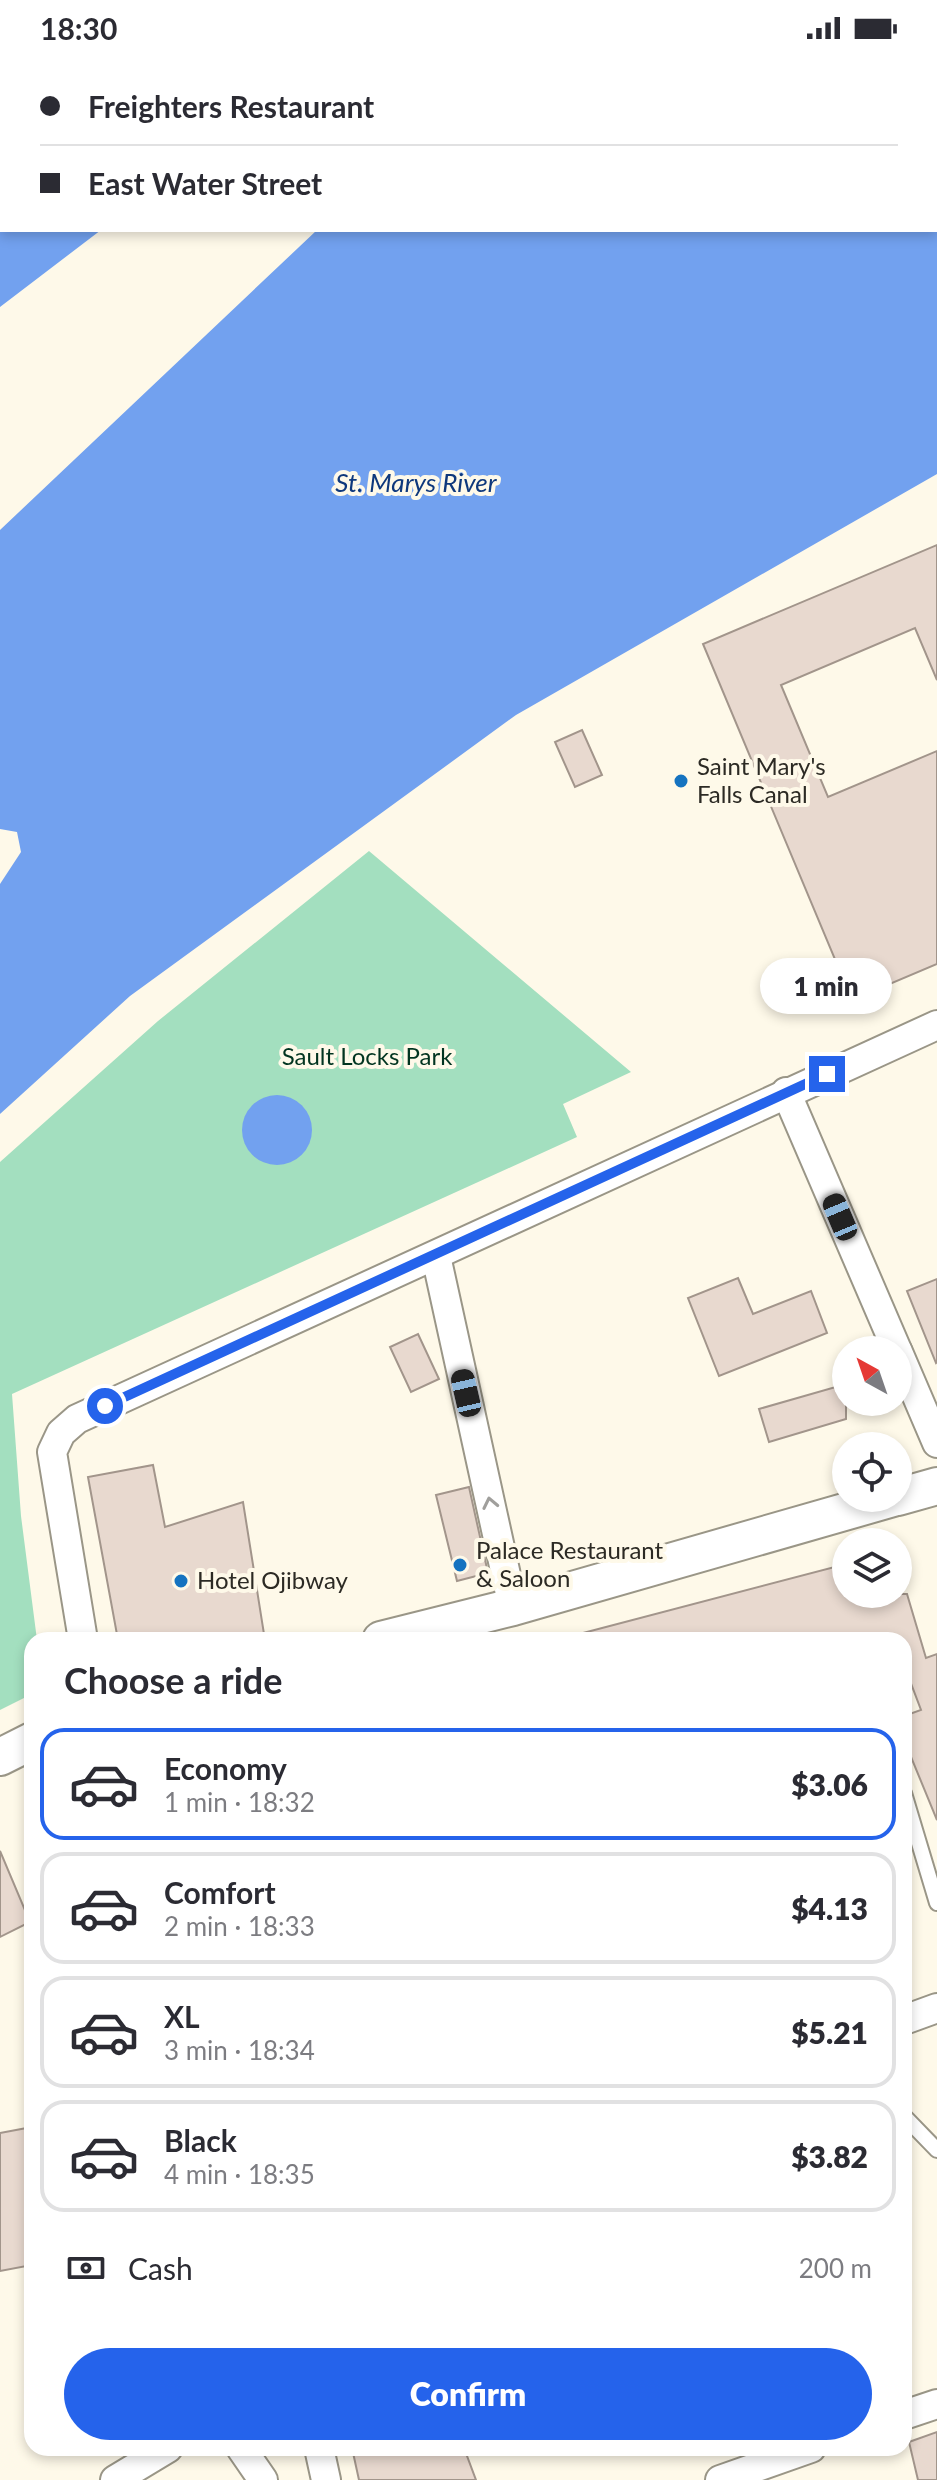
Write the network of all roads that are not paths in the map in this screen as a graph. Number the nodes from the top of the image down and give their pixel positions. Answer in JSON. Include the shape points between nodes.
{"nodes":[{"id":1,"x":937,"y":1025,"type":"edge"},
{"id":2,"x":786,"y":1092,"type":"junction"},
{"id":3,"x":436,"y":1256,"type":"junction"},
{"id":4,"x":892,"y":1336,"type":"edge"},
{"id":5,"x":912,"y":1384,"type":"edge"},
{"id":6,"x":937,"y":1443,"type":"edge"},
{"id":7,"x":937,"y":1486,"type":"edge"},
{"id":8,"x":912,"y":1493,"type":"edge"},
{"id":9,"x":844,"y":1512,"type":"edge"},
{"id":10,"x":513,"y":1607,"type":"junction"},
{"id":11,"x":82,"y":1632,"type":"edge"},
{"id":12,"x":413,"y":1632,"type":"edge"},
{"id":13,"x":24,"y":1745,"type":"edge"},
{"id":14,"x":0,"y":1757,"type":"edge"},
{"id":15,"x":912,"y":1820,"type":"edge"},
{"id":16,"x":937,"y":1903,"type":"edge"},
{"id":17,"x":937,"y":2008,"type":"edge"},
{"id":18,"x":912,"y":2017,"type":"edge"},
{"id":19,"x":912,"y":2124,"type":"edge"},
{"id":20,"x":937,"y":2150,"type":"edge"},
{"id":21,"x":937,"y":2404,"type":"edge"},
{"id":22,"x":912,"y":2412,"type":"edge"},
{"id":23,"x":155,"y":2456,"type":"edge"},
{"id":24,"x":246,"y":2456,"type":"edge"},
{"id":25,"x":321,"y":2456,"type":"edge"},
{"id":26,"x":788,"y":2456,"type":"edge"},
{"id":27,"x":115,"y":2480,"type":"edge"},
{"id":28,"x":263,"y":2480,"type":"edge"},
{"id":29,"x":326,"y":2480,"type":"edge"},
{"id":30,"x":720,"y":2480,"type":"edge"}],
"edges":[{"from":1,"to":2,"type":"street"},
{"from":2,"to":3,"type":"street"},
{"from":2,"to":4,"type":"street"},
{"from":10,"to":3,"type":"street","one_way":true},
{"from":3,"to":11,"type":"street","via":[[77,1419],[61,1433],[52,1452]]},
{"from":5,"to":6,"type":"street"},
{"from":7,"to":8,"type":"street"},
{"from":9,"to":10,"type":"street"},
{"from":10,"to":12,"type":"street"},
{"from":13,"to":14,"type":"street"},
{"from":15,"to":16,"type":"lane"},
{"from":17,"to":18,"type":"street"},
{"from":19,"to":20,"type":"lane"},
{"from":21,"to":22,"type":"street"},
{"from":23,"to":27,"type":"street"},
{"from":24,"to":28,"type":"street"},
{"from":25,"to":29,"type":"street"},
{"from":26,"to":30,"type":"street"}]}
